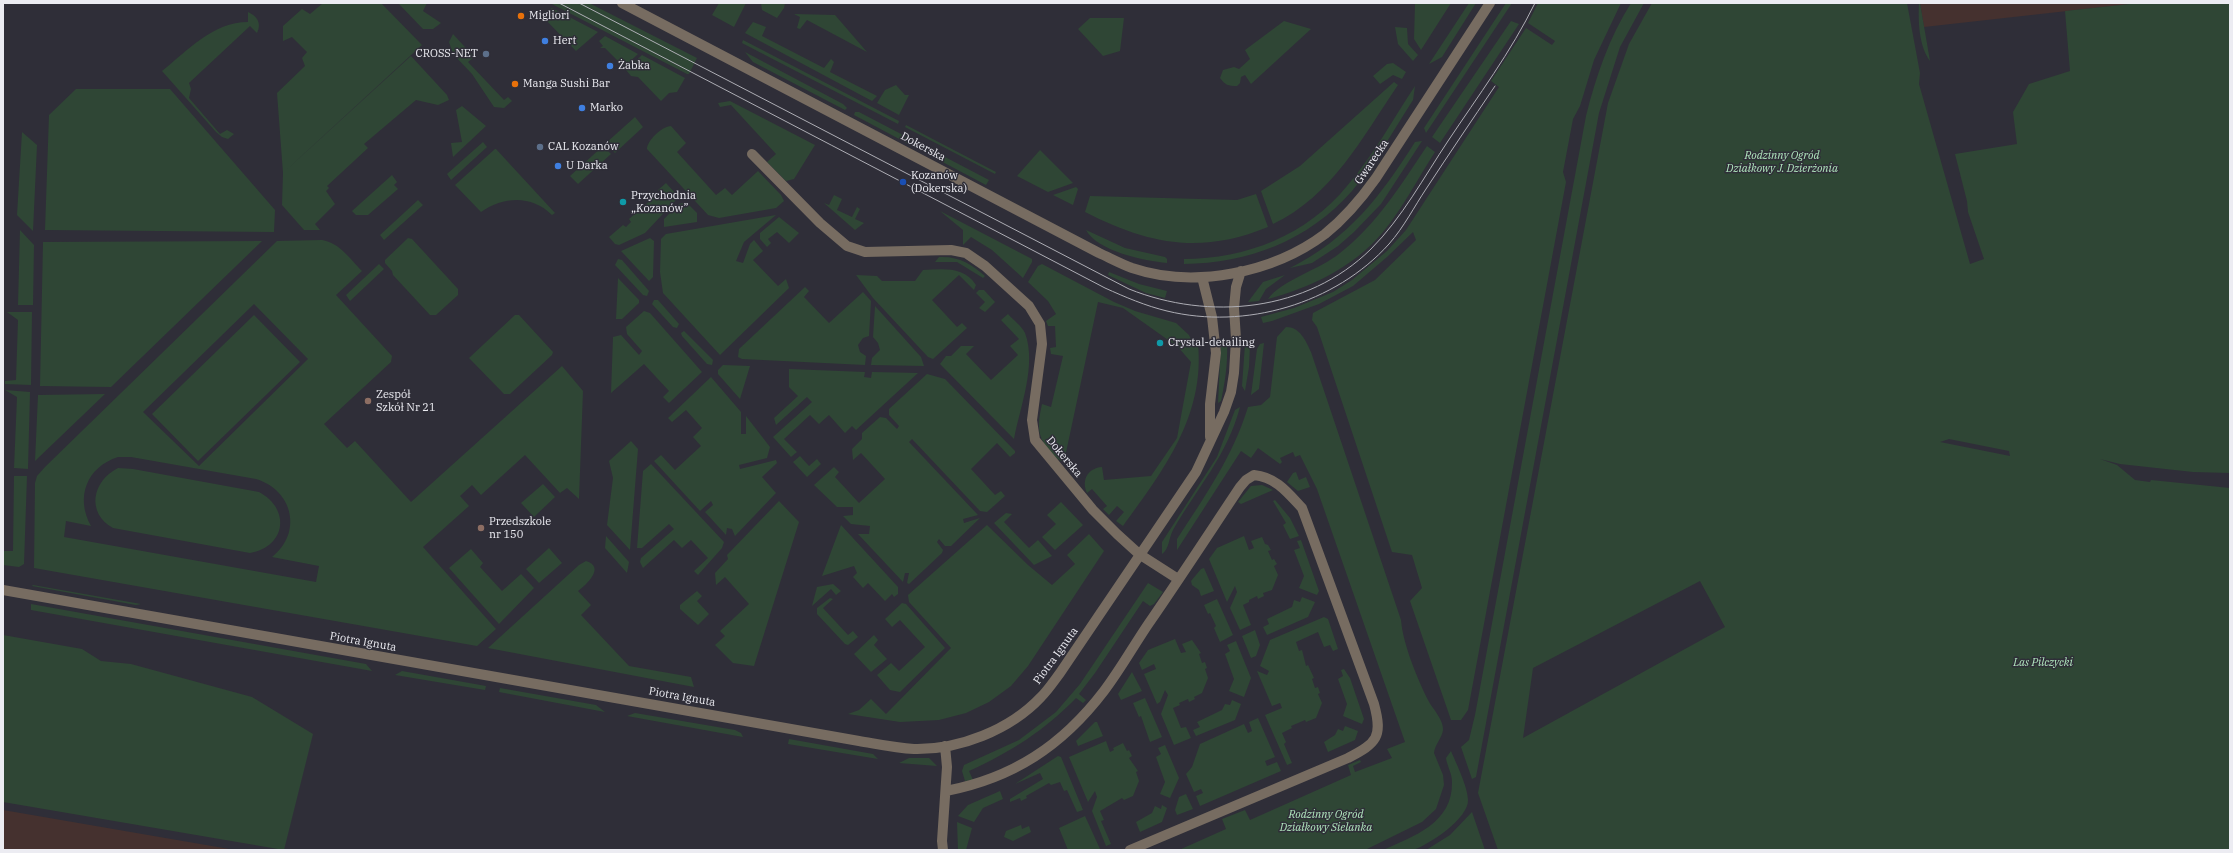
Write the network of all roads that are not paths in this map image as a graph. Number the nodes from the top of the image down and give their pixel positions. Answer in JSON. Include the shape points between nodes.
{"nodes":[{"id":1,"x":622,"y":3,"type":"edge"},
{"id":2,"x":1490,"y":3,"type":"edge"},
{"id":3,"x":752,"y":154,"type":"dead end"},
{"id":4,"x":1241,"y":271,"type":"junction"},
{"id":5,"x":1223,"y":274,"type":"joint"},
{"id":6,"x":1202,"y":277,"type":"junction"},
{"id":7,"x":1210,"y":438,"type":"junction"},
{"id":8,"x":1139,"y":554,"type":"junction"},
{"id":9,"x":1178,"y":579,"type":"junction"},
{"id":10,"x":3,"y":590,"type":"edge"},
{"id":11,"x":945,"y":746,"type":"junction"},
{"id":12,"x":946,"y":791,"type":"junction"},
{"id":13,"x":943,"y":850,"type":"edge"},
{"id":14,"x":1130,"y":850,"type":"edge"}],
"edges":[{"from":1,"to":6,"type":"street","name":"Dokerska","via":[[1099,253],[1132,267],[1158,274]]},
{"from":2,"to":4,"type":"street","name":"Gwarecka","via":[[1361,199],[1336,224],[1311,243],[1278,260]]},
{"from":3,"to":8,"type":"street","name":"Dokerska","via":[[820,223],[847,246],[865,252],[951,250],[966,253],[985,266],[1029,306],[1040,324],[1042,344],[1041,369],[1032,420],[1035,440],[1093,510]]},
{"from":4,"to":5,"type":"street","name":"Gwarecka"},
{"from":4,"to":7,"type":"street","name":"Piotra Ignuta","via":[[1235,298],[1236,339],[1231,392]]},
{"from":5,"to":6,"type":"street","name":"Dokerska"},
{"from":6,"to":7,"type":"street","name":"Piotra Ignuta","via":[[1212,317],[1216,353],[1210,404]]},
{"from":7,"to":8,"type":"street","name":"Piotra Ignuta","via":[[1196,472]]},
{"from":8,"to":9,"type":"street","name":"Dokerska"},
{"from":8,"to":11,"type":"street","name":"Piotra Ignuta","via":[[1060,673],[1041,697],[1022,713],[996,729]]},
{"from":9,"to":12,"type":"street","via":[[1104,691],[1063,736],[1043,752],[1011,771],[977,785]]},
{"from":9,"to":14,"type":"street","via":[[1246,480],[1254,475],[1272,479],[1302,508],[1374,704],[1379,723],[1378,733],[1370,745],[1348,758]]},
{"from":10,"to":11,"type":"street","name":"Piotra Ignuta","via":[[859,741],[914,748]]},
{"from":11,"to":12,"type":"street"},
{"from":12,"to":13,"type":"street"}]}
